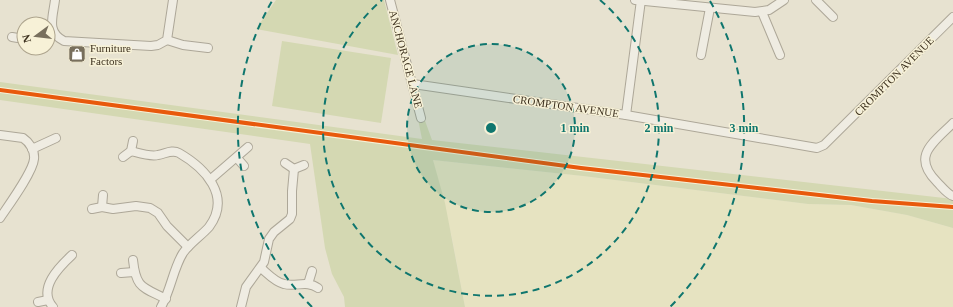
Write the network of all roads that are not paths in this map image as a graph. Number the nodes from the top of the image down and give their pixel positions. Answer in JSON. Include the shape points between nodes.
{"nodes":[{"id":1,"x":55,"y":0,"type":"edge"},
{"id":2,"x":173,"y":0,"type":"edge"},
{"id":3,"x":390,"y":0,"type":"edge"},
{"id":4,"x":639,"y":0,"type":"edge"},
{"id":5,"x":784,"y":0,"type":"edge"},
{"id":6,"x":816,"y":0,"type":"edge"},
{"id":7,"x":710,"y":8,"type":"junction"},
{"id":8,"x":762,"y":12,"type":"junction"},
{"id":9,"x":53,"y":16,"type":"edge"},
{"id":10,"x":834,"y":17,"type":"dead end"},
{"id":11,"x":953,"y":17,"type":"edge"},
{"id":12,"x":12,"y":37,"type":"dead end"},
{"id":13,"x":56,"y":37,"type":"edge"},
{"id":14,"x":16,"y":38,"type":"edge"},
{"id":15,"x":167,"y":40,"type":"junction"},
{"id":16,"x":208,"y":48,"type":"dead end"},
{"id":17,"x":780,"y":54,"type":"dead end"},
{"id":18,"x":701,"y":56,"type":"dead end"},
{"id":19,"x":413,"y":84,"type":"junction"},
{"id":20,"x":626,"y":115,"type":"junction"},
{"id":21,"x":421,"y":118,"type":"dead end"},
{"id":22,"x":953,"y":123,"type":"edge"},
{"id":23,"x":0,"y":135,"type":"edge"},
{"id":24,"x":56,"y":138,"type":"dead end"},
{"id":25,"x":133,"y":141,"type":"dead end"},
{"id":26,"x":248,"y":147,"type":"dead end"},
{"id":27,"x":33,"y":151,"type":"junction"},
{"id":28,"x":131,"y":151,"type":"junction"},
{"id":29,"x":123,"y":157,"type":"dead end"},
{"id":30,"x":237,"y":158,"type":"junction"},
{"id":31,"x":285,"y":163,"type":"dead end"},
{"id":32,"x":304,"y":165,"type":"dead end"},
{"id":33,"x":244,"y":166,"type":"dead end"},
{"id":34,"x":294,"y":169,"type":"junction"},
{"id":35,"x":211,"y":179,"type":"junction"},
{"id":36,"x":103,"y":195,"type":"dead end"},
{"id":37,"x":953,"y":196,"type":"edge"},
{"id":38,"x":102,"y":207,"type":"junction"},
{"id":39,"x":92,"y":209,"type":"dead end"},
{"id":40,"x":0,"y":218,"type":"edge"},
{"id":41,"x":188,"y":247,"type":"junction"},
{"id":42,"x":72,"y":255,"type":"dead end"},
{"id":43,"x":133,"y":260,"type":"dead end"},
{"id":44,"x":261,"y":268,"type":"junction"},
{"id":45,"x":312,"y":271,"type":"dead end"},
{"id":46,"x":121,"y":272,"type":"dead end"},
{"id":47,"x":134,"y":272,"type":"junction"},
{"id":48,"x":308,"y":284,"type":"junction"},
{"id":49,"x":318,"y":288,"type":"dead end"},
{"id":50,"x":166,"y":299,"type":"junction"},
{"id":51,"x":48,"y":300,"type":"junction"},
{"id":52,"x":38,"y":302,"type":"dead end"},
{"id":53,"x":53,"y":307,"type":"edge"},
{"id":54,"x":161,"y":307,"type":"edge"},
{"id":55,"x":241,"y":307,"type":"edge"}],
"edges":[{"from":1,"to":9,"type":"street"},
{"from":2,"to":15,"type":"street"},
{"from":3,"to":19,"type":"street","name":"ANCHORAGE LANE"},
{"from":4,"to":7,"type":"street"},
{"from":4,"to":20,"type":"street"},
{"from":5,"to":8,"type":"street"},
{"from":6,"to":10,"type":"street"},
{"from":7,"to":8,"type":"street"},
{"from":7,"to":18,"type":"street"},
{"from":8,"to":17,"type":"street"},
{"from":11,"to":20,"type":"street","name":"CROMPTON AVENUE","via":[[820,147]]},
{"from":12,"to":14,"type":"street"},
{"from":13,"to":15,"type":"street","via":[[64,41],[151,46]]},
{"from":15,"to":16,"type":"street","via":[[183,46]]},
{"from":19,"to":20,"type":"street","name":"CROMPTON AVENUE"},
{"from":19,"to":21,"type":"street","name":"ANCHORAGE LANE"},
{"from":22,"to":37,"type":"street","via":[[928,148],[925,162],[928,173]]},
{"from":23,"to":27,"type":"street","via":[[23,138]]},
{"from":24,"to":27,"type":"street"},
{"from":25,"to":28,"type":"street"},
{"from":26,"to":30,"type":"street"},
{"from":27,"to":40,"type":"street","via":[[34,158],[30,171]]},
{"from":28,"to":29,"type":"street"},
{"from":28,"to":35,"type":"street","via":[[155,156],[179,153],[202,169]]},
{"from":30,"to":33,"type":"street"},
{"from":30,"to":35,"type":"street"},
{"from":31,"to":34,"type":"street"},
{"from":32,"to":34,"type":"street"},
{"from":34,"to":44,"type":"street","via":[[292,214],[269,239]]},
{"from":35,"to":41,"type":"street","via":[[218,204],[216,211],[208,227]]},
{"from":36,"to":38,"type":"street"},
{"from":38,"to":39,"type":"street"},
{"from":38,"to":41,"type":"street","via":[[113,209],[136,206],[154,210]]},
{"from":41,"to":50,"type":"street","via":[[180,260]]},
{"from":42,"to":51,"type":"street","via":[[53,276],[48,287]]},
{"from":43,"to":47,"type":"street"},
{"from":44,"to":48,"type":"street","via":[[283,284]]},
{"from":44,"to":55,"type":"street","via":[[246,287]]},
{"from":45,"to":48,"type":"street"},
{"from":46,"to":47,"type":"street"},
{"from":47,"to":50,"type":"street","via":[[140,285]]},
{"from":48,"to":49,"type":"street"},
{"from":50,"to":54,"type":"street"},
{"from":51,"to":52,"type":"street"},
{"from":51,"to":53,"type":"street"}]}
